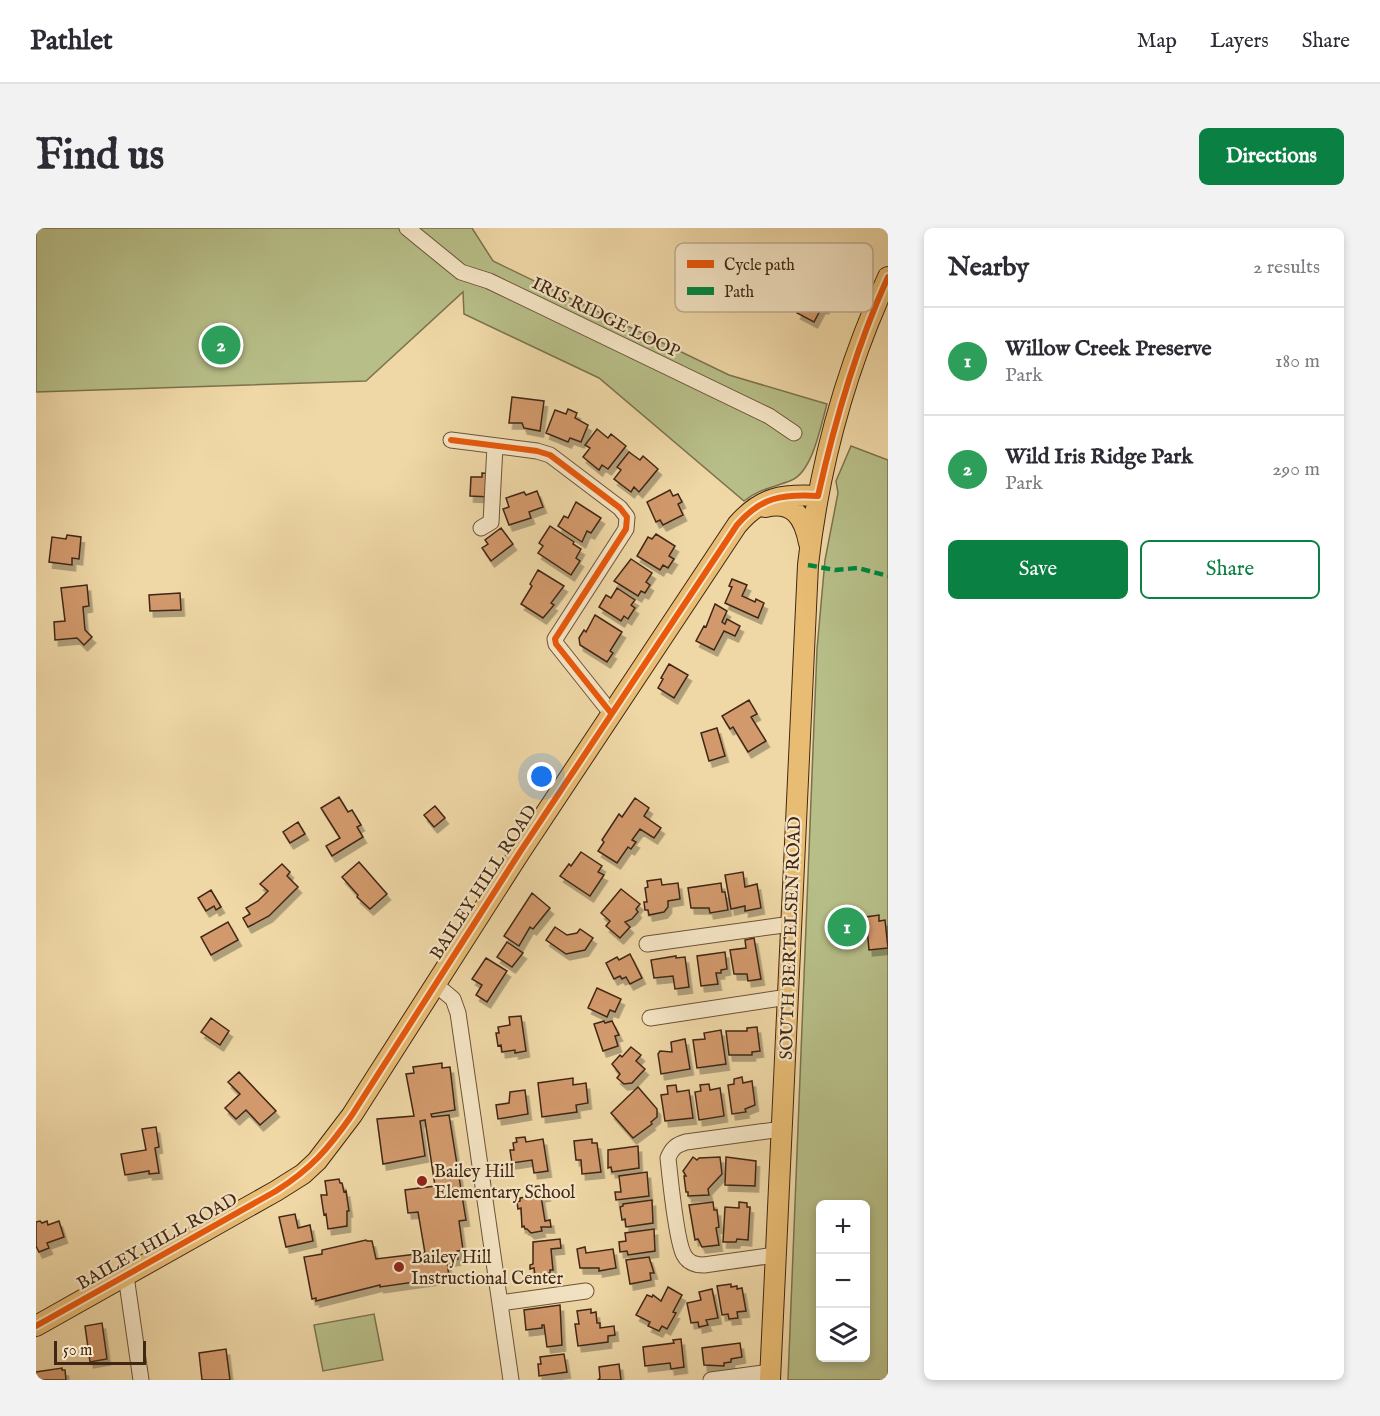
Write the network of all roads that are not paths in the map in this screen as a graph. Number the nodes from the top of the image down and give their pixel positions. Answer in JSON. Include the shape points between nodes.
{"nodes":[{"id":1,"x":407,"y":228,"type":"edge"},
{"id":2,"x":888,"y":277,"type":"edge"},
{"id":3,"x":873,"y":309,"type":"edge"},
{"id":4,"x":871,"y":312,"type":"edge"},
{"id":5,"x":835,"y":424,"type":"junction"},
{"id":6,"x":794,"y":433,"type":"dead end"},
{"id":7,"x":451,"y":440,"type":"dead end"},
{"id":8,"x":495,"y":446,"type":"junction"},
{"id":9,"x":818,"y":496,"type":"junction"},
{"id":10,"x":766,"y":501,"type":"junction"},
{"id":11,"x":748,"y":513,"type":"junction"},
{"id":12,"x":481,"y":528,"type":"dead end"},
{"id":13,"x":810,"y":549,"type":"junction"},
{"id":14,"x":611,"y":713,"type":"junction"},
{"id":15,"x":791,"y":924,"type":"junction"},
{"id":16,"x":647,"y":944,"type":"dead end"},
{"id":17,"x":435,"y":984,"type":"junction"},
{"id":18,"x":788,"y":998,"type":"junction"},
{"id":19,"x":650,"y":1018,"type":"dead end"},
{"id":20,"x":782,"y":1129,"type":"junction"},
{"id":21,"x":775,"y":1255,"type":"junction"},
{"id":22,"x":126,"y":1276,"type":"junction"},
{"id":23,"x":586,"y":1291,"type":"dead end"},
{"id":24,"x":500,"y":1303,"type":"junction"},
{"id":25,"x":36,"y":1326,"type":"edge"},
{"id":26,"x":770,"y":1376,"type":"edge"},
{"id":27,"x":141,"y":1380,"type":"edge"},
{"id":28,"x":511,"y":1380,"type":"edge"},
{"id":29,"x":711,"y":1380,"type":"edge"}],
"edges":[{"from":1,"to":6,"type":"street","name":"IRIS RIDGE LOOP","via":[[464,274],[489,281],[769,416]]},
{"from":2,"to":3,"type":"main road"},
{"from":4,"to":5,"type":"main road"},
{"from":5,"to":9,"type":"main road"},
{"from":5,"to":10,"type":"main road","via":[[807,480]]},
{"from":7,"to":8,"type":"street"},
{"from":8,"to":12,"type":"street","via":[[491,522]]},
{"from":8,"to":14,"type":"street","via":[[550,455],[630,516],[627,529],[555,638]]},
{"from":9,"to":10,"type":"main road","name":"BAILEY HILL ROAD","via":[[789,495]]},
{"from":9,"to":13,"type":"main road","name":"SOUTH BERTELSEN ROAD"},
{"from":10,"to":11,"type":"main road","name":"BAILEY HILL ROAD"},
{"from":11,"to":13,"type":"main road","via":[[779,505],[791,509],[805,525]]},
{"from":11,"to":14,"type":"main road","name":"BAILEY HILL ROAD"},
{"from":13,"to":15,"type":"main road","name":"SOUTH BERTELSEN ROAD"},
{"from":14,"to":17,"type":"main road","name":"BAILEY HILL ROAD"},
{"from":15,"to":16,"type":"street"},
{"from":15,"to":18,"type":"main road","name":"SOUTH BERTELSEN ROAD"},
{"from":17,"to":22,"type":"main road","name":"BAILEY HILL ROAD","via":[[352,1114],[303,1174]]},
{"from":17,"to":24,"type":"street","via":[[453,999],[458,1013]]},
{"from":18,"to":19,"type":"street"},
{"from":18,"to":20,"type":"main road","name":"SOUTH BERTELSEN ROAD"},
{"from":20,"to":21,"type":"main road","name":"SOUTH BERTELSEN ROAD"},
{"from":20,"to":21,"type":"street","via":[[686,1142],[671,1150],[668,1158],[681,1247],[688,1260],[704,1265]]},
{"from":21,"to":26,"type":"main road","name":"SOUTH BERTELSEN ROAD"},
{"from":22,"to":25,"type":"main road","name":"BAILEY HILL ROAD"},
{"from":22,"to":27,"type":"street"},
{"from":23,"to":24,"type":"street"},
{"from":24,"to":28,"type":"street"},
{"from":26,"to":29,"type":"street"}]}
